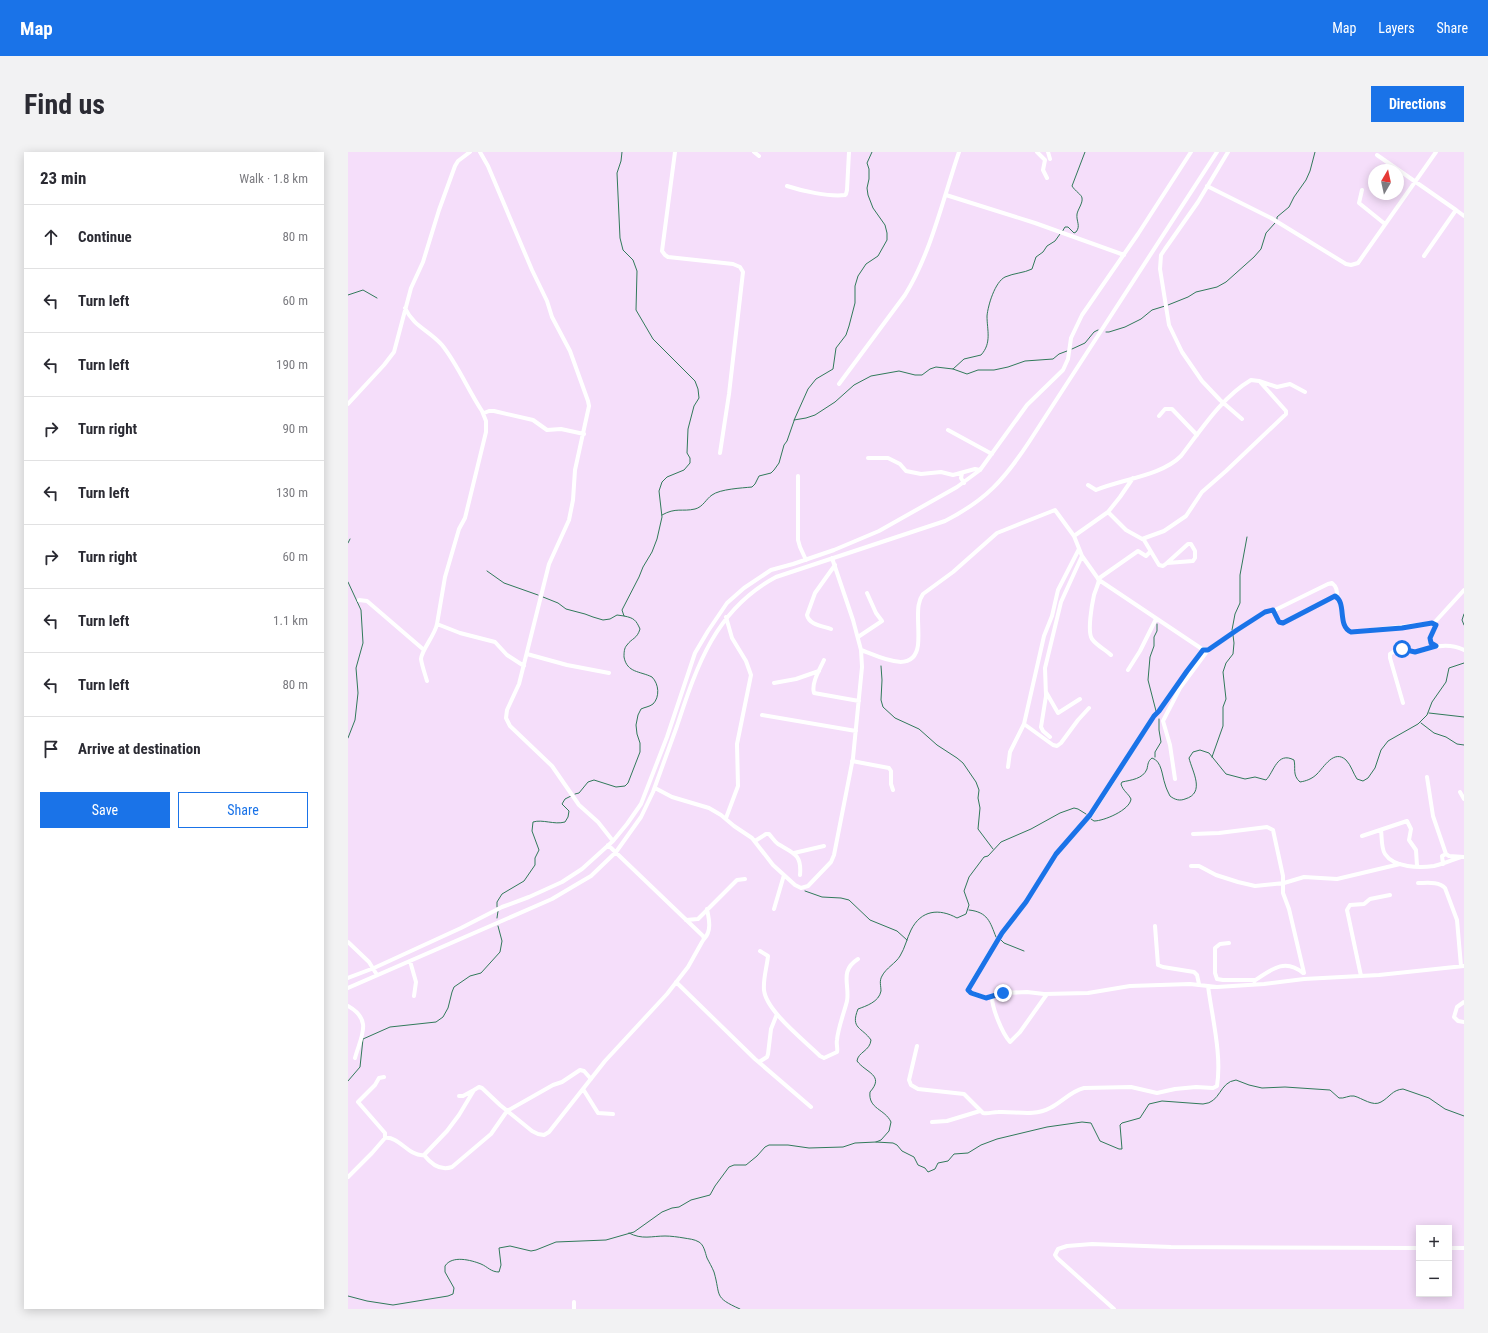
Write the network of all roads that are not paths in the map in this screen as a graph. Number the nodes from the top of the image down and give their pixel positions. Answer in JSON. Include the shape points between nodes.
{"nodes":[{"id":1,"x":470,"y":152,"type":"edge"},
{"id":2,"x":480,"y":152,"type":"edge"},
{"id":3,"x":675,"y":152,"type":"edge"},
{"id":4,"x":754,"y":152,"type":"edge"},
{"id":5,"x":849,"y":152,"type":"edge"},
{"id":6,"x":959,"y":152,"type":"edge"},
{"id":7,"x":1037,"y":152,"type":"edge"},
{"id":8,"x":1048,"y":152,"type":"edge"},
{"id":9,"x":1191,"y":152,"type":"edge"},
{"id":10,"x":1217,"y":152,"type":"edge"},
{"id":11,"x":1228,"y":152,"type":"edge"},
{"id":12,"x":1436,"y":152,"type":"edge"},
{"id":13,"x":1377,"y":155,"type":"dead end"},
{"id":14,"x":759,"y":156,"type":"dead end"},
{"id":15,"x":1050,"y":158,"type":"dead end"},
{"id":16,"x":1047,"y":178,"type":"dead end"},
{"id":17,"x":1416,"y":182,"type":"junction"},
{"id":18,"x":787,"y":186,"type":"dead end"},
{"id":19,"x":1207,"y":186,"type":"junction"},
{"id":20,"x":1362,"y":190,"type":"dead end"},
{"id":21,"x":946,"y":195,"type":"junction"},
{"id":22,"x":1456,"y":210,"type":"junction"},
{"id":23,"x":1464,"y":216,"type":"edge"},
{"id":24,"x":1385,"y":224,"type":"junction"},
{"id":25,"x":1124,"y":255,"type":"junction"},
{"id":26,"x":1424,"y":256,"type":"dead end"},
{"id":27,"x":405,"y":308,"type":"junction"},
{"id":28,"x":1259,"y":381,"type":"junction"},
{"id":29,"x":839,"y":384,"type":"dead end"},
{"id":30,"x":1305,"y":392,"type":"dead end"},
{"id":31,"x":1223,"y":403,"type":"junction"},
{"id":32,"x":348,"y":404,"type":"edge"},
{"id":33,"x":484,"y":413,"type":"junction"},
{"id":34,"x":1159,"y":416,"type":"dead end"},
{"id":35,"x":1242,"y":419,"type":"dead end"},
{"id":36,"x":948,"y":430,"type":"dead end"},
{"id":37,"x":584,"y":434,"type":"junction"},
{"id":38,"x":1197,"y":435,"type":"junction"},
{"id":39,"x":720,"y":453,"type":"dead end"},
{"id":40,"x":992,"y":454,"type":"junction"},
{"id":41,"x":868,"y":458,"type":"dead end"},
{"id":42,"x":980,"y":470,"type":"junction"},
{"id":43,"x":962,"y":473,"type":"junction"},
{"id":44,"x":798,"y":476,"type":"dead end"},
{"id":45,"x":1133,"y":477,"type":"junction"},
{"id":46,"x":964,"y":482,"type":"junction"},
{"id":47,"x":1088,"y":485,"type":"dead end"},
{"id":48,"x":1108,"y":512,"type":"junction"},
{"id":49,"x":1074,"y":536,"type":"junction"},
{"id":50,"x":1142,"y":539,"type":"junction"},
{"id":51,"x":1079,"y":549,"type":"junction"},
{"id":52,"x":1150,"y":552,"type":"junction"},
{"id":53,"x":1082,"y":556,"type":"junction"},
{"id":54,"x":832,"y":558,"type":"junction"},
{"id":55,"x":806,"y":560,"type":"junction"},
{"id":56,"x":1167,"y":563,"type":"junction"},
{"id":57,"x":834,"y":565,"type":"junction"},
{"id":58,"x":1099,"y":579,"type":"junction"},
{"id":59,"x":1464,"y":590,"type":"edge"},
{"id":60,"x":867,"y":593,"type":"dead end"},
{"id":61,"x":1337,"y":596,"type":"junction"},
{"id":62,"x":359,"y":600,"type":"dead end"},
{"id":63,"x":1273,"y":610,"type":"junction"},
{"id":64,"x":726,"y":618,"type":"junction"},
{"id":65,"x":1156,"y":619,"type":"junction"},
{"id":66,"x":1434,"y":623,"type":"junction"},
{"id":67,"x":437,"y":624,"type":"junction"},
{"id":68,"x":831,"y":629,"type":"dead end"},
{"id":69,"x":858,"y":637,"type":"junction"},
{"id":70,"x":1436,"y":646,"type":"junction"},
{"id":71,"x":424,"y":650,"type":"junction"},
{"id":72,"x":861,"y":650,"type":"junction"},
{"id":73,"x":1203,"y":650,"type":"junction"},
{"id":74,"x":1208,"y":650,"type":"junction"},
{"id":75,"x":1464,"y":650,"type":"edge"},
{"id":76,"x":527,"y":654,"type":"junction"},
{"id":77,"x":1112,"y":655,"type":"dead end"},
{"id":78,"x":824,"y":660,"type":"dead end"},
{"id":79,"x":524,"y":666,"type":"junction"},
{"id":80,"x":1128,"y":670,"type":"dead end"},
{"id":81,"x":819,"y":672,"type":"junction"},
{"id":82,"x":609,"y":673,"type":"dead end"},
{"id":83,"x":427,"y":681,"type":"dead end"},
{"id":84,"x":774,"y":683,"type":"dead end"},
{"id":85,"x":1046,"y":692,"type":"junction"},
{"id":86,"x":1080,"y":699,"type":"dead end"},
{"id":87,"x":859,"y":701,"type":"junction"},
{"id":88,"x":1403,"y":703,"type":"dead end"},
{"id":89,"x":1089,"y":708,"type":"dead end"},
{"id":90,"x":762,"y":715,"type":"dead end"},
{"id":91,"x":1024,"y":724,"type":"junction"},
{"id":92,"x":856,"y":731,"type":"junction"},
{"id":93,"x":1050,"y":736,"type":"dead end"},
{"id":94,"x":852,"y":761,"type":"junction"},
{"id":95,"x":1008,"y":767,"type":"dead end"},
{"id":96,"x":1427,"y":777,"type":"dead end"},
{"id":97,"x":1175,"y":779,"type":"dead end"},
{"id":98,"x":655,"y":788,"type":"junction"},
{"id":99,"x":893,"y":790,"type":"dead end"},
{"id":100,"x":1460,"y":792,"type":"dead end"},
{"id":101,"x":1464,"y":799,"type":"edge"},
{"id":102,"x":726,"y":818,"type":"junction"},
{"id":103,"x":1381,"y":830,"type":"junction"},
{"id":104,"x":1193,"y":834,"type":"dead end"},
{"id":105,"x":1362,"y":836,"type":"dead end"},
{"id":106,"x":612,"y":841,"type":"junction"},
{"id":107,"x":754,"y":841,"type":"junction"},
{"id":108,"x":608,"y":845,"type":"junction"},
{"id":109,"x":824,"y":846,"type":"dead end"},
{"id":110,"x":616,"y":852,"type":"junction"},
{"id":111,"x":794,"y":852,"type":"junction"},
{"id":112,"x":1446,"y":854,"type":"junction"},
{"id":113,"x":1462,"y":857,"type":"edge"},
{"id":114,"x":1400,"y":864,"type":"junction"},
{"id":115,"x":1443,"y":864,"type":"junction"},
{"id":116,"x":1192,"y":866,"type":"dead end"},
{"id":117,"x":1417,"y":866,"type":"junction"},
{"id":118,"x":784,"y":875,"type":"junction"},
{"id":119,"x":800,"y":875,"type":"dead end"},
{"id":120,"x":745,"y":879,"type":"dead end"},
{"id":121,"x":1284,"y":883,"type":"junction"},
{"id":122,"x":1418,"y":883,"type":"dead end"},
{"id":123,"x":1390,"y":895,"type":"dead end"},
{"id":124,"x":707,"y":909,"type":"junction"},
{"id":125,"x":774,"y":909,"type":"dead end"},
{"id":126,"x":686,"y":920,"type":"junction"},
{"id":127,"x":1155,"y":926,"type":"dead end"},
{"id":128,"x":704,"y":938,"type":"junction"},
{"id":129,"x":348,"y":942,"type":"edge"},
{"id":130,"x":1229,"y":943,"type":"dead end"},
{"id":131,"x":760,"y":951,"type":"dead end"},
{"id":132,"x":858,"y":959,"type":"dead end"},
{"id":133,"x":410,"y":961,"type":"junction"},
{"id":134,"x":1462,"y":966,"type":"edge"},
{"id":135,"x":374,"y":968,"type":"junction"},
{"id":136,"x":1304,"y":973,"type":"junction"},
{"id":137,"x":377,"y":975,"type":"junction"},
{"id":138,"x":1361,"y":976,"type":"junction"},
{"id":139,"x":348,"y":978,"type":"edge"},
{"id":140,"x":1304,"y":979,"type":"junction"},
{"id":141,"x":1256,"y":980,"type":"junction"},
{"id":142,"x":676,"y":982,"type":"junction"},
{"id":143,"x":1199,"y":984,"type":"junction"},
{"id":144,"x":1248,"y":985,"type":"junction"},
{"id":145,"x":1208,"y":986,"type":"junction"},
{"id":146,"x":348,"y":988,"type":"edge"},
{"id":147,"x":1047,"y":994,"type":"junction"},
{"id":148,"x":414,"y":996,"type":"dead end"},
{"id":149,"x":992,"y":997,"type":"junction"},
{"id":150,"x":1464,"y":1002,"type":"edge"},
{"id":151,"x":348,"y":1006,"type":"edge"},
{"id":152,"x":777,"y":1014,"type":"junction"},
{"id":153,"x":1464,"y":1022,"type":"edge"},
{"id":154,"x":917,"y":1046,"type":"dead end"},
{"id":155,"x":355,"y":1058,"type":"dead end"},
{"id":156,"x":759,"y":1062,"type":"junction"},
{"id":157,"x":384,"y":1077,"type":"dead end"},
{"id":158,"x":591,"y":1079,"type":"junction"},
{"id":159,"x":583,"y":1089,"type":"junction"},
{"id":160,"x":474,"y":1090,"type":"junction"},
{"id":161,"x":459,"y":1096,"type":"dead end"},
{"id":162,"x":811,"y":1107,"type":"dead end"},
{"id":163,"x":507,"y":1111,"type":"junction"},
{"id":164,"x":980,"y":1111,"type":"junction"},
{"id":165,"x":613,"y":1114,"type":"dead end"},
{"id":166,"x":932,"y":1122,"type":"dead end"},
{"id":167,"x":385,"y":1138,"type":"junction"},
{"id":168,"x":424,"y":1155,"type":"junction"},
{"id":169,"x":348,"y":1177,"type":"edge"},
{"id":170,"x":1416,"y":1248,"type":"edge"},
{"id":171,"x":1452,"y":1248,"type":"edge"},
{"id":172,"x":1464,"y":1248,"type":"edge"},
{"id":173,"x":574,"y":1302,"type":"dead end"},
{"id":174,"x":574,"y":1309,"type":"edge"},
{"id":175,"x":1114,"y":1309,"type":"edge"}],
"edges":[{"from":1,"to":27,"type":"street","via":[[455,166]]},
{"from":2,"to":37,"type":"street","via":[[552,317],[574,361],[589,403]]},
{"from":3,"to":39,"type":"street","via":[[662,251],[668,257],[733,264],[740,267],[743,272]]},
{"from":4,"to":14,"type":"street"},
{"from":5,"to":18,"type":"street","via":[[845,195],[817,193]]},
{"from":6,"to":21,"type":"street"},
{"from":7,"to":16,"type":"street","via":[[1045,160],[1043,170]]},
{"from":8,"to":15,"type":"street"},
{"from":9,"to":25,"type":"street"},
{"from":10,"to":54,"type":"street","via":[[1046,418],[998,484],[981,500],[945,521]]},
{"from":11,"to":19,"type":"street"},
{"from":12,"to":17,"type":"street"},
{"from":13,"to":17,"type":"street"},
{"from":17,"to":22,"type":"street"},
{"from":17,"to":24,"type":"street"},
{"from":19,"to":24,"type":"street","via":[[1271,218],[1346,264],[1358,264]]},
{"from":19,"to":31,"type":"street","via":[[1161,256],[1160,269],[1168,325],[1182,352],[1202,381]]},
{"from":20,"to":24,"type":"street","via":[[1359,202]]},
{"from":21,"to":25,"type":"street"},
{"from":21,"to":29,"type":"street","via":[[914,280]]},
{"from":22,"to":23,"type":"street"},
{"from":22,"to":26,"type":"street"},
{"from":25,"to":40,"type":"street","via":[[1076,325],[1063,370],[1028,405]]},
{"from":27,"to":32,"type":"street","via":[[391,357]]},
{"from":27,"to":33,"type":"street","via":[[411,319],[441,344]]},
{"from":28,"to":30,"type":"street","via":[[1277,387],[1290,384]]},
{"from":28,"to":31,"type":"street","via":[[1246,382]]},
{"from":28,"to":50,"type":"street","via":[[1286,414],[1202,492],[1186,516],[1164,531]]},
{"from":31,"to":35,"type":"street"},
{"from":31,"to":38,"type":"street"},
{"from":33,"to":37,"type":"street","via":[[494,411],[533,420],[547,430],[559,428]]},
{"from":33,"to":67,"type":"street","via":[[486,432],[465,518],[459,529],[446,573]]},
{"from":34,"to":38,"type":"street","via":[[1165,409],[1172,409]]},
{"from":36,"to":40,"type":"street"},
{"from":37,"to":76,"type":"street","via":[[575,470],[569,520],[549,564]]},
{"from":38,"to":45,"type":"street","via":[[1173,462],[1155,471]]},
{"from":40,"to":42,"type":"street"},
{"from":41,"to":43,"type":"street","via":[[888,458],[909,472],[921,474],[943,473],[953,476]]},
{"from":42,"to":43,"type":"street"},
{"from":42,"to":46,"type":"street"},
{"from":43,"to":46,"type":"street","via":[[961,478]]},
{"from":44,"to":55,"type":"street","via":[[798,540]]},
{"from":45,"to":47,"type":"street","via":[[1096,490]]},
{"from":45,"to":48,"type":"street"},
{"from":46,"to":55,"type":"street","via":[[879,531]]},
{"from":48,"to":49,"type":"street"},
{"from":48,"to":50,"type":"street","via":[[1126,530]]},
{"from":49,"to":51,"type":"street"},
{"from":49,"to":72,"type":"street","via":[[1055,510],[1003,530],[920,597],[918,645],[913,658],[898,662]]},
{"from":50,"to":52,"type":"street"},
{"from":51,"to":53,"type":"street"},
{"from":51,"to":91,"type":"street","via":[[1058,590],[1044,636]]},
{"from":52,"to":56,"type":"street","via":[[1159,565]]},
{"from":52,"to":58,"type":"street","via":[[1146,556],[1138,551]]},
{"from":53,"to":58,"type":"street"},
{"from":53,"to":85,"type":"street","via":[[1061,602],[1046,668]]},
{"from":54,"to":57,"type":"street"},
{"from":54,"to":64,"type":"street","via":[[770,580],[751,593]]},
{"from":55,"to":106,"type":"street","via":[[765,573],[727,603],[720,613],[692,660],[667,737],[641,804]]},
{"from":56,"to":56,"type":"street","via":[[1188,544],[1194,549],[1193,560]]},
{"from":57,"to":68,"type":"street","via":[[815,593],[807,615],[811,622]]},
{"from":57,"to":69,"type":"street"},
{"from":58,"to":65,"type":"street"},
{"from":58,"to":77,"type":"street","via":[[1089,632],[1093,640]]},
{"from":59,"to":66,"type":"street"},
{"from":60,"to":69,"type":"street","via":[[882,620]]},
{"from":61,"to":63,"type":"street","via":[[1283,623],[1279,622]]},
{"from":61,"to":63,"type":"street","via":[[1337,589],[1332,583]]},
{"from":61,"to":66,"type":"street","via":[[1344,625],[1351,632]]},
{"from":62,"to":71,"type":"street","via":[[369,603]]},
{"from":63,"to":74,"type":"street","via":[[1265,612]]},
{"from":64,"to":98,"type":"street","via":[[709,644],[696,673]]},
{"from":64,"to":102,"type":"street","via":[[732,638],[751,675],[737,746],[738,786]]},
{"from":65,"to":73,"type":"street"},
{"from":65,"to":80,"type":"street"},
{"from":66,"to":70,"type":"street","via":[[1435,628],[1430,638],[1431,643]]},
{"from":67,"to":71,"type":"street","via":[[433,637]]},
{"from":67,"to":79,"type":"street","via":[[495,642]]},
{"from":69,"to":72,"type":"street"},
{"from":70,"to":75,"type":"street","via":[[1453,646]]},
{"from":70,"to":88,"type":"street","via":[[1415,652],[1398,649],[1390,654]]},
{"from":71,"to":83,"type":"street","via":[[421,659]]},
{"from":72,"to":87,"type":"street"},
{"from":73,"to":74,"type":"street"},
{"from":73,"to":149,"type":"street","via":[[1154,716],[1090,815],[1056,854],[1026,902],[996,942],[968,990],[984,998]]},
{"from":74,"to":97,"type":"street","via":[[1178,691],[1163,721]]},
{"from":76,"to":79,"type":"street"},
{"from":76,"to":82,"type":"street"},
{"from":78,"to":81,"type":"street"},
{"from":79,"to":106,"type":"street","via":[[518,688],[507,710],[508,722],[552,766],[579,805],[598,822]]},
{"from":81,"to":84,"type":"street"},
{"from":81,"to":87,"type":"street","via":[[813,690],[815,694]]},
{"from":85,"to":86,"type":"street","via":[[1058,713]]},
{"from":85,"to":93,"type":"street","via":[[1041,727]]},
{"from":87,"to":92,"type":"street"},
{"from":89,"to":91,"type":"street","via":[[1057,746]]},
{"from":90,"to":92,"type":"street"},
{"from":91,"to":95,"type":"street","via":[[1010,752]]},
{"from":92,"to":94,"type":"street"},
{"from":94,"to":99,"type":"street","via":[[889,768],[892,771]]},
{"from":94,"to":118,"type":"street","via":[[831,862],[806,888],[798,887]]},
{"from":96,"to":112,"type":"street","via":[[1433,816]]},
{"from":98,"to":102,"type":"street","via":[[678,799],[710,808]]},
{"from":98,"to":110,"type":"street","via":[[641,817]]},
{"from":100,"to":101,"type":"street"},
{"from":102,"to":107,"type":"street"},
{"from":103,"to":105,"type":"street"},
{"from":103,"to":114,"type":"street","via":[[1385,853]]},
{"from":103,"to":117,"type":"street","via":[[1408,821],[1411,829],[1409,840],[1416,850]]},
{"from":104,"to":121,"type":"street","via":[[1271,829]]},
{"from":106,"to":108,"type":"street"},
{"from":107,"to":111,"type":"street","via":[[769,834],[778,844]]},
{"from":107,"to":118,"type":"street"},
{"from":108,"to":110,"type":"street"},
{"from":108,"to":135,"type":"street","via":[[578,872],[562,882],[502,907]]},
{"from":109,"to":111,"type":"street"},
{"from":110,"to":126,"type":"street"},
{"from":110,"to":133,"type":"street","via":[[591,876],[565,892]]},
{"from":111,"to":119,"type":"street","via":[[801,865]]},
{"from":112,"to":113,"type":"street"},
{"from":112,"to":115,"type":"street","via":[[1442,856]]},
{"from":113,"to":115,"type":"street"},
{"from":114,"to":117,"type":"street"},
{"from":114,"to":121,"type":"street","via":[[1337,879],[1304,877]]},
{"from":115,"to":117,"type":"street"},
{"from":116,"to":121,"type":"street","via":[[1199,866],[1216,875],[1251,885]]},
{"from":118,"to":125,"type":"street"},
{"from":120,"to":124,"type":"street","via":[[737,880]]},
{"from":121,"to":136,"type":"street","via":[[1284,893]]},
{"from":122,"to":134,"type":"street","via":[[1436,883],[1445,888],[1457,920]]},
{"from":123,"to":138,"type":"street","via":[[1370,899],[1364,904],[1350,905],[1347,910]]},
{"from":124,"to":126,"type":"street","via":[[698,918]]},
{"from":124,"to":128,"type":"street","via":[[710,923]]},
{"from":126,"to":128,"type":"street"},
{"from":127,"to":143,"type":"street","via":[[1158,965],[1194,972]]},
{"from":128,"to":142,"type":"street","via":[[688,967]]},
{"from":129,"to":135,"type":"street"},
{"from":130,"to":141,"type":"street","via":[[1220,944],[1215,948],[1217,979]]},
{"from":131,"to":152,"type":"street","via":[[768,956],[764,983],[765,997]]},
{"from":132,"to":152,"type":"street","via":[[851,965],[847,976],[847,1000],[836,1040],[838,1049],[834,1054],[824,1058],[820,1056]]},
{"from":133,"to":137,"type":"street"},
{"from":133,"to":148,"type":"street","via":[[416,982]]},
{"from":134,"to":138,"type":"street"},
{"from":135,"to":137,"type":"street"},
{"from":135,"to":139,"type":"street"},
{"from":136,"to":140,"type":"street"},
{"from":136,"to":141,"type":"street","via":[[1296,967],[1286,966],[1272,969]]},
{"from":137,"to":146,"type":"street"},
{"from":138,"to":140,"type":"street"},
{"from":140,"to":144,"type":"street"},
{"from":141,"to":144,"type":"street"},
{"from":142,"to":156,"type":"street"},
{"from":142,"to":158,"type":"street"},
{"from":143,"to":145,"type":"street"},
{"from":143,"to":147,"type":"street","via":[[1130,986],[1096,992]]},
{"from":144,"to":145,"type":"street"},
{"from":145,"to":164,"type":"street","via":[[1218,1059],[1216,1087],[1175,1089],[1157,1093],[1131,1087],[1084,1088],[1077,1089],[1043,1111],[1021,1114]]},
{"from":147,"to":149,"type":"street","via":[[1003,993]]},
{"from":147,"to":149,"type":"street","via":[[1010,1042],[1005,1035]]},
{"from":150,"to":153,"type":"street","via":[[1457,1007],[1454,1017]]},
{"from":151,"to":155,"type":"street","via":[[356,1011],[364,1024]]},
{"from":152,"to":156,"type":"street","via":[[770,1035],[767,1057]]},
{"from":154,"to":164,"type":"street","via":[[911,1086],[964,1094]]},
{"from":156,"to":162,"type":"street"},
{"from":157,"to":167,"type":"street","via":[[378,1078],[375,1085],[358,1102],[385,1133]]},
{"from":158,"to":159,"type":"street"},
{"from":158,"to":163,"type":"street","via":[[580,1070]]},
{"from":159,"to":163,"type":"street","via":[[554,1127],[544,1135],[532,1131]]},
{"from":159,"to":165,"type":"street","via":[[598,1113]]},
{"from":160,"to":161,"type":"street"},
{"from":160,"to":163,"type":"street","via":[[482,1088]]},
{"from":160,"to":168,"type":"street","via":[[455,1121]]},
{"from":163,"to":168,"type":"street","via":[[491,1134],[452,1166],[438,1167]]},
{"from":164,"to":166,"type":"street","via":[[947,1121]]},
{"from":167,"to":168,"type":"street","via":[[391,1138],[418,1155]]},
{"from":167,"to":169,"type":"street"},
{"from":170,"to":175,"type":"street","via":[[1171,1247],[1092,1244],[1058,1249],[1055,1255],[1057,1258]]},
{"from":171,"to":172,"type":"street"},
{"from":173,"to":174,"type":"street"}]}
